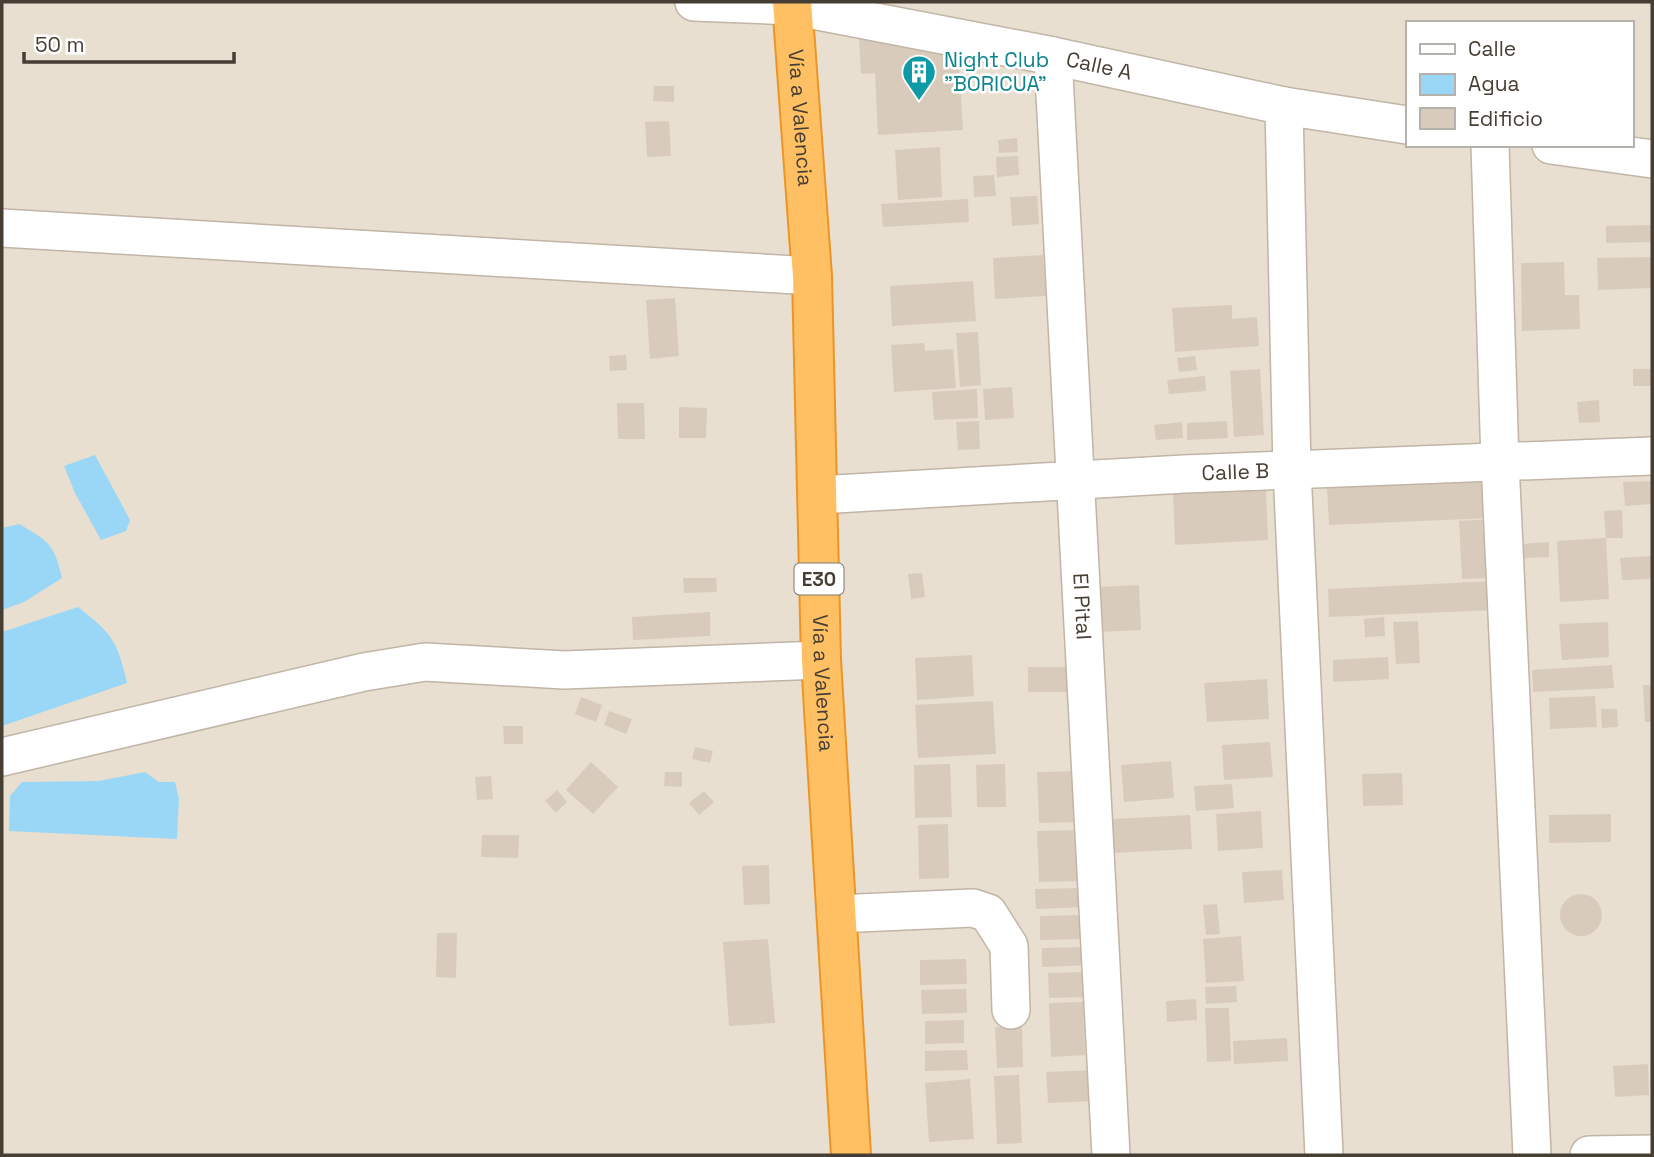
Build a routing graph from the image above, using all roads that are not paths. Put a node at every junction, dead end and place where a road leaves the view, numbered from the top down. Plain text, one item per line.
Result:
1 (694, 2) edge
2 (792, 4) edge
3 (919, 16) edge
4 (1053, 56) junction
5 (1284, 106) junction
6 (1406, 125) edge
7 (1490, 147) edge
8 (1565, 147) edge
9 (1652, 159) edge
10 (2, 228) edge
11 (811, 276) junction
12 (1652, 456) edge
13 (1500, 462) junction
14 (1292, 470) junction
15 (1074, 482) junction
16 (818, 495) junction
17 (821, 660) junction
18 (2, 757) edge
19 (836, 914) junction
20 (1011, 1010) dead end
21 (1652, 1154) edge
22 (851, 1155) edge
23 (1111, 1155) edge
24 (1324, 1155) edge
25 (1532, 1155) edge
26 (1589, 1155) edge

1 - 2 street, Calle A
2 - 3 street, Calle A
2 - 11 highway, Vía a Valencia / E30
3 - 4 street, Calle A
4 - 5 street, Calle A
4 - 15 street, El Pital
5 - 6 street, Calle A
5 - 14 street
7 - 13 street
8 - 9 street
10 - 11 street
11 - 16 highway, Vía a Valencia / E30
12 - 13 street, Calle B
13 - 14 street, Calle B
13 - 25 street
14 - 15 street, Calle B
14 - 24 street
15 - 16 street, Calle B
15 - 23 street, El Pital
16 - 17 highway, Vía a Valencia / E30
17 - 18 street
17 - 19 highway, Vía a Valencia / E30
19 - 20 street
19 - 22 highway, Vía a Valencia / E30
21 - 26 street

